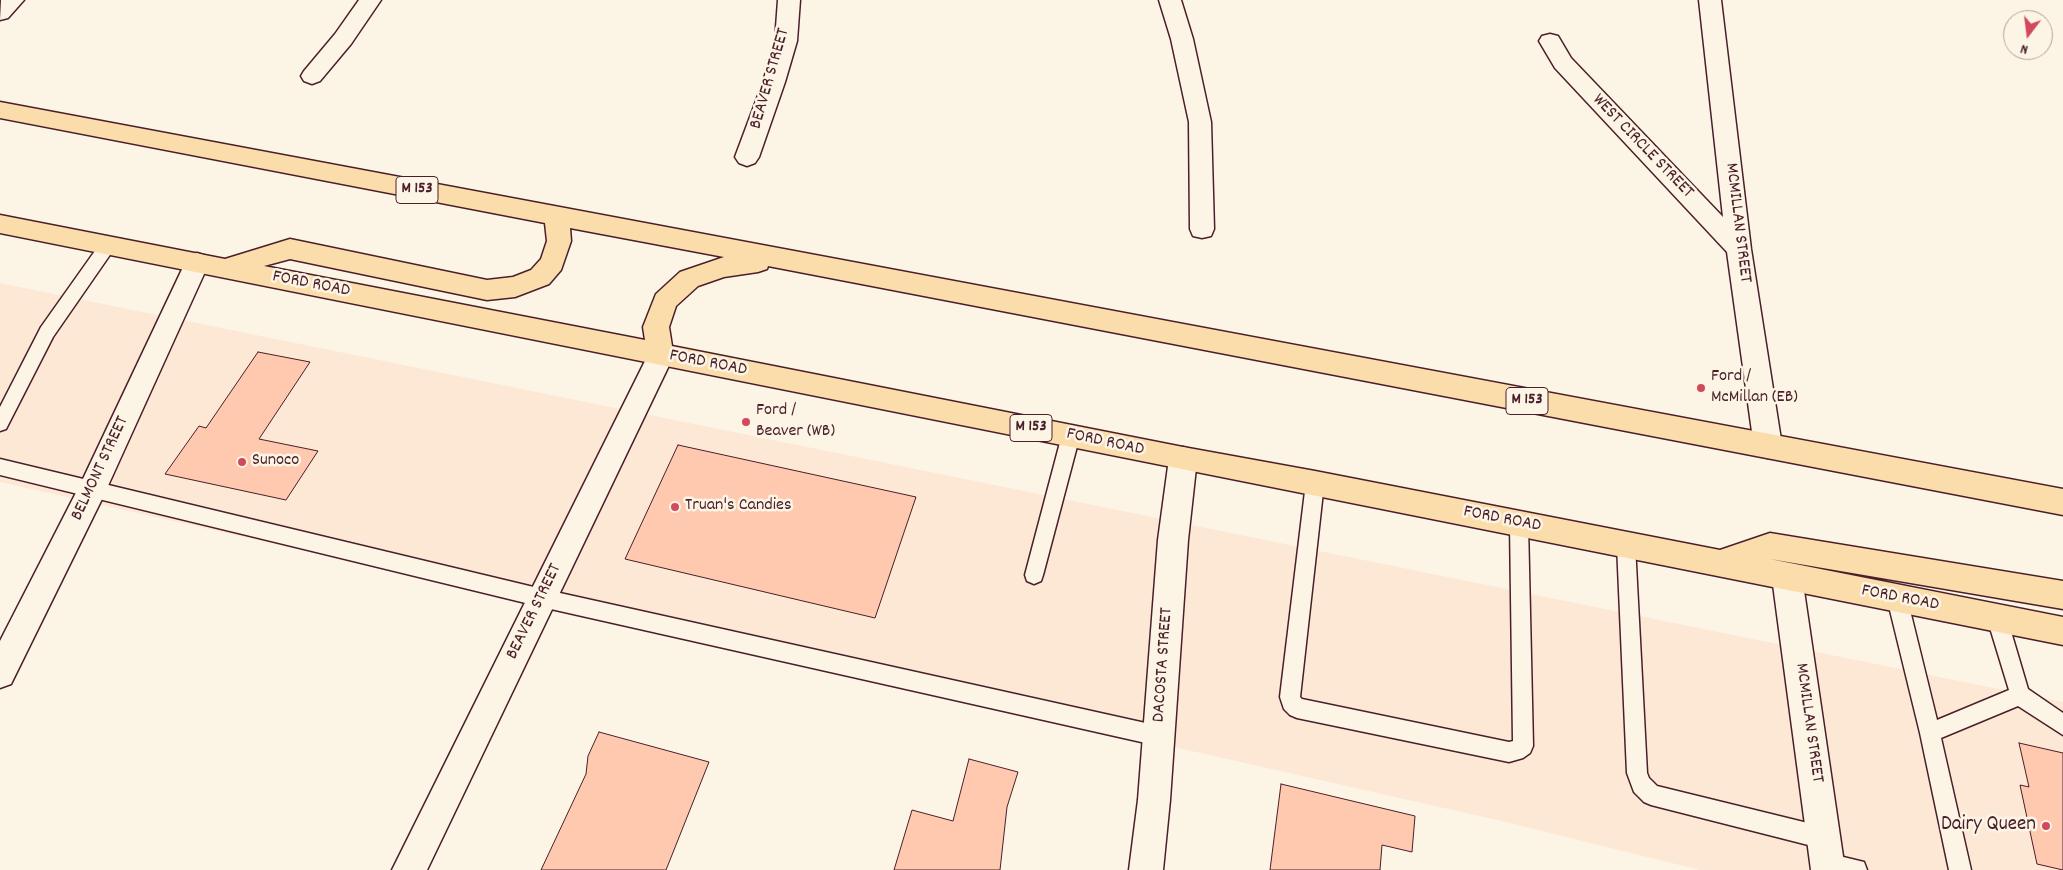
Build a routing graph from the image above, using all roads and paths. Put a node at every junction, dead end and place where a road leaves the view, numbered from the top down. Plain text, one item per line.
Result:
1 (14, 0) edge
2 (370, 0) edge
3 (789, 0) edge
4 (1170, 0) edge
5 (1710, 0) edge
6 (0, 13) edge
7 (1550, 41) dead end
8 (312, 76) dead end
9 (0, 110) edge
10 (747, 157) dead end
11 (557, 216) junction
12 (0, 224) edge
13 (1202, 229) dead end
14 (108, 246) junction
15 (1740, 249) junction
16 (197, 263) junction
17 (226, 268) junction
18 (834, 269) junction
19 (661, 355) junction
20 (0, 424) edge
21 (1071, 435) junction
22 (1768, 446) junction
23 (1183, 459) junction
24 (0, 467) edge
25 (1315, 484) junction
26 (92, 490) junction
27 (2063, 502) edge
28 (1519, 524) junction
29 (1626, 545) junction
30 (1720, 564) junction
31 (1034, 575) dead end
32 (1787, 576) junction
33 (2063, 594) edge
34 (542, 598) junction
35 (1897, 598) junction
36 (1997, 618) junction
37 (2063, 631) edge
38 (0, 673) edge
39 (2020, 695) junction
40 (2063, 726) edge
41 (1930, 733) junction
42 (1160, 736) junction
43 (1834, 860) edge
44 (409, 870) edge
45 (1146, 870) edge
46 (1960, 870) edge

1 - 6 street
2 - 8 street
3 - 10 street, BEAVER STREET
4 - 13 street
5 - 15 street, MCMILLAN STREET
7 - 15 street, WEST CIRCLE STREET
9 - 11 main road, M 153
11 - 17 main road
11 - 18 main road, M 153
12 - 14 main road, FORD ROAD / M 153
14 - 16 main road, FORD ROAD / M 153
14 - 20 lane
15 - 22 street, MCMILLAN STREET
16 - 17 main road, FORD ROAD / M 153
16 - 26 street, BELMONT STREET
17 - 19 main road, FORD ROAD / M 153
18 - 19 main road
18 - 22 main road, M 153
19 - 21 main road, FORD ROAD / M 153
19 - 34 street, BEAVER STREET
21 - 23 main road, FORD ROAD / M 153
21 - 31 lane
22 - 27 main road, M 153
23 - 25 main road, FORD ROAD / M 153
23 - 42 street, DACOSTA STREET
24 - 26 lane
25 - 28 main road, FORD ROAD / M 153
25 - 28 lane
26 - 34 lane
26 - 38 street, BELMONT STREET
28 - 29 main road, FORD ROAD / M 153
29 - 30 main road, FORD ROAD / M 153
29 - 43 lane
30 - 32 main road, FORD ROAD / M 153
30 - 33 main road
32 - 35 main road, FORD ROAD / M 153
32 - 43 street, MCMILLAN STREET
34 - 42 lane
34 - 44 street, BEAVER STREET
35 - 36 main road, FORD ROAD / M 153
35 - 41 lane
36 - 37 main road, FORD ROAD / M 153
36 - 39 lane
39 - 40 lane
39 - 41 lane
41 - 46 lane
42 - 45 street, DACOSTA STREET

